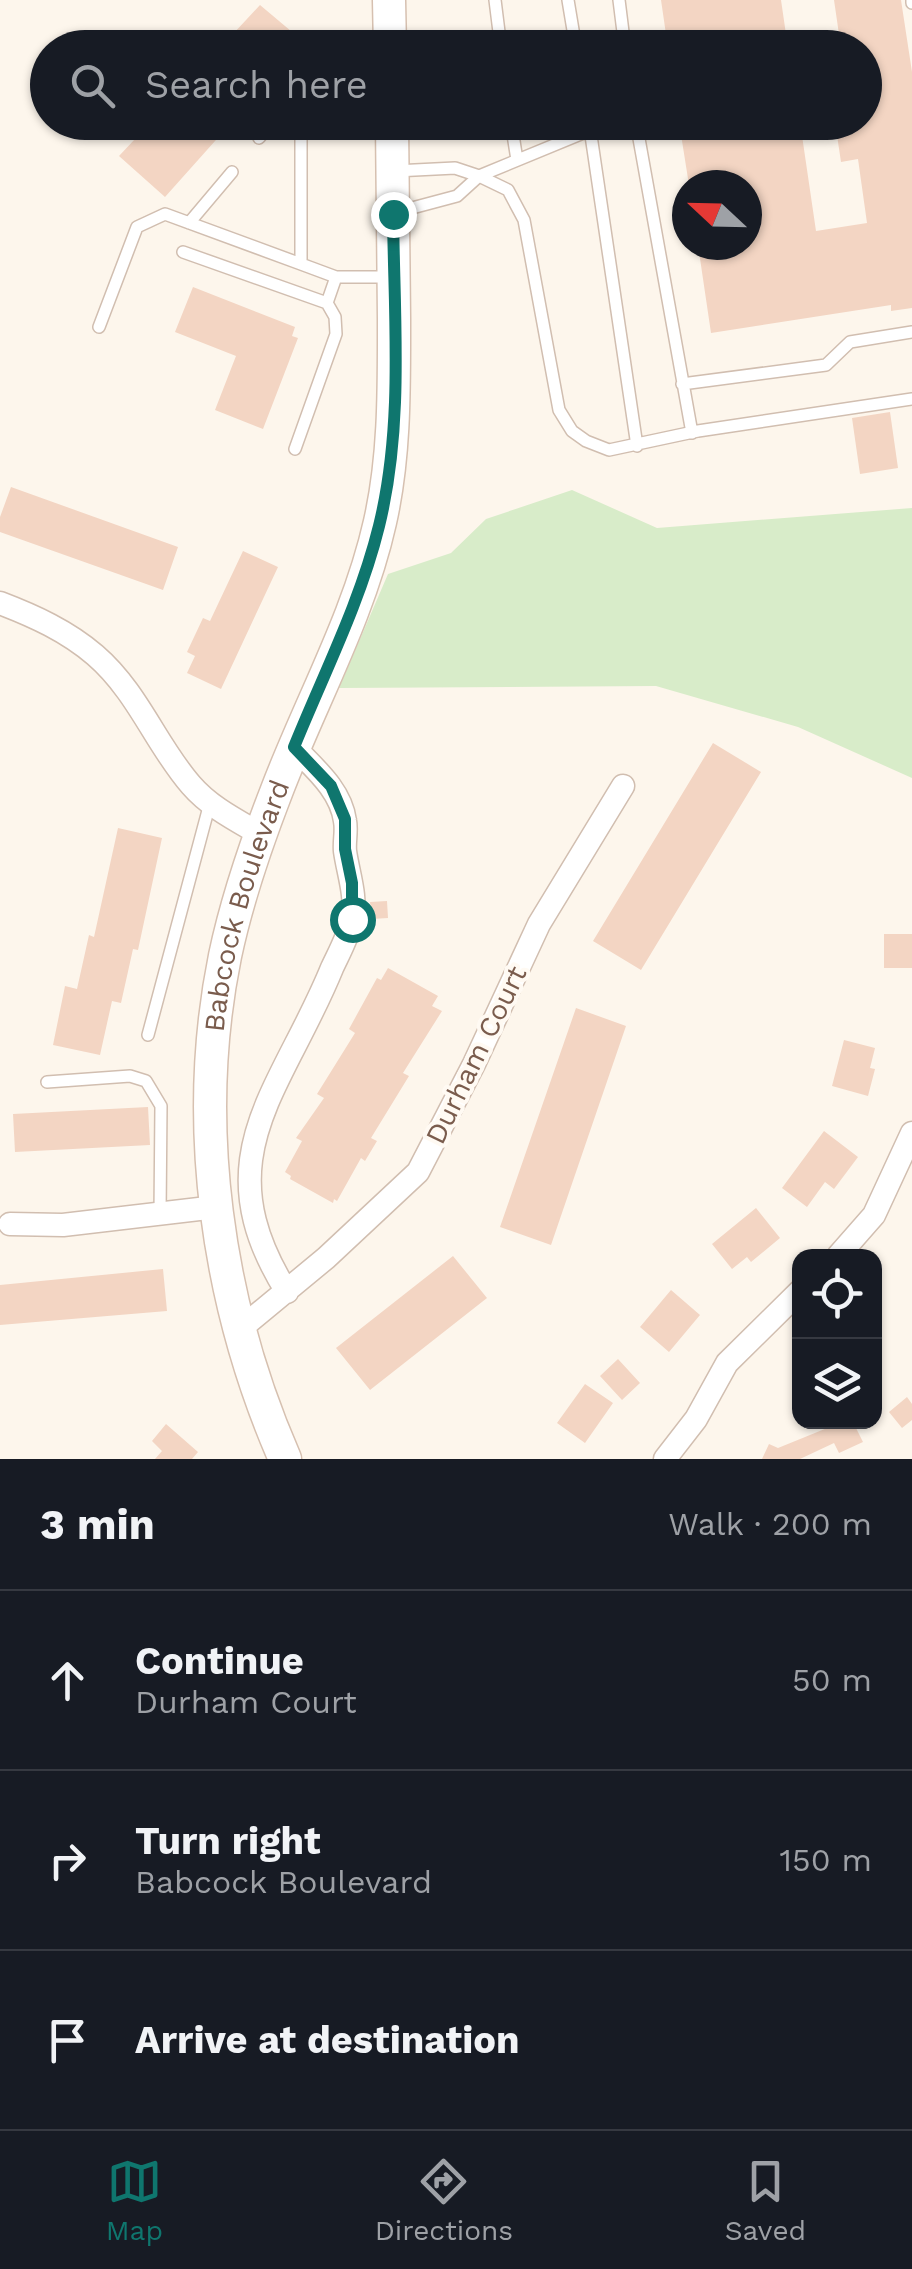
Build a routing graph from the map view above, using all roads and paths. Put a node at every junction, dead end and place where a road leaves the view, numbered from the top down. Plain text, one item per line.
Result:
1 (389, 0) edge
2 (495, 0) edge
3 (568, 0) edge
4 (619, 0) edge
5 (390, 30) edge
6 (499, 30) edge
7 (573, 30) edge
8 (623, 30) edge
9 (301, 140) edge
10 (392, 140) edge
11 (514, 140) edge
12 (560, 140) edge
13 (591, 140) edge
14 (639, 140) edge
15 (516, 160) junction
16 (232, 172) dead end
17 (392, 172) junction
18 (479, 176) junction
19 (393, 214) junction
20 (189, 223) junction
21 (184, 252) dead end
22 (301, 264) junction
23 (336, 276) junction
24 (394, 277) junction
25 (327, 304) junction
26 (98, 327) dead end
27 (912, 332) edge
28 (682, 384) junction
29 (912, 399) edge
30 (692, 433) junction
31 (637, 446) junction
32 (296, 449) dead end
33 (0, 603) edge
34 (294, 747) junction
35 (623, 786) dead end
36 (210, 803) junction
37 (260, 834) junction
38 (148, 1035) dead end
39 (47, 1082) dead end
40 (912, 1133) edge
41 (216, 1207) junction
42 (160, 1214) junction
43 (10, 1224) dead end
44 (844, 1249) edge
45 (288, 1292) junction
46 (792, 1300) edge
47 (240, 1329) junction
48 (285, 1459) edge
49 (665, 1459) edge

1 - 5 main road
2 - 6 lane
3 - 7 lane
4 - 8 lane
9 - 22 lane
10 - 17 main road, Babcock Boulevard
11 - 15 lane
12 - 15 lane
13 - 31 lane
14 - 28 lane
15 - 18 lane
16 - 20 lane
17 - 18 lane
17 - 19 main road, Babcock Boulevard
18 - 19 lane
18 - 31 lane
19 - 24 main road, Babcock Boulevard
20 - 22 lane
20 - 26 lane
21 - 25 lane
22 - 23 lane
23 - 24 lane
23 - 25 lane
24 - 34 main road, Babcock Boulevard
25 - 32 lane
27 - 28 lane
28 - 30 lane
29 - 30 lane
30 - 31 lane
33 - 36 street
34 - 37 main road, Babcock Boulevard
34 - 45 street
35 - 45 street, Durham Court
36 - 37 street
36 - 38 lane
37 - 41 main road, Babcock Boulevard
39 - 42 lane
40 - 44 street
41 - 42 street
41 - 47 main road, Babcock Boulevard
42 - 43 street
45 - 47 street, Durham Court
46 - 49 street
47 - 48 main road, Babcock Boulevard

